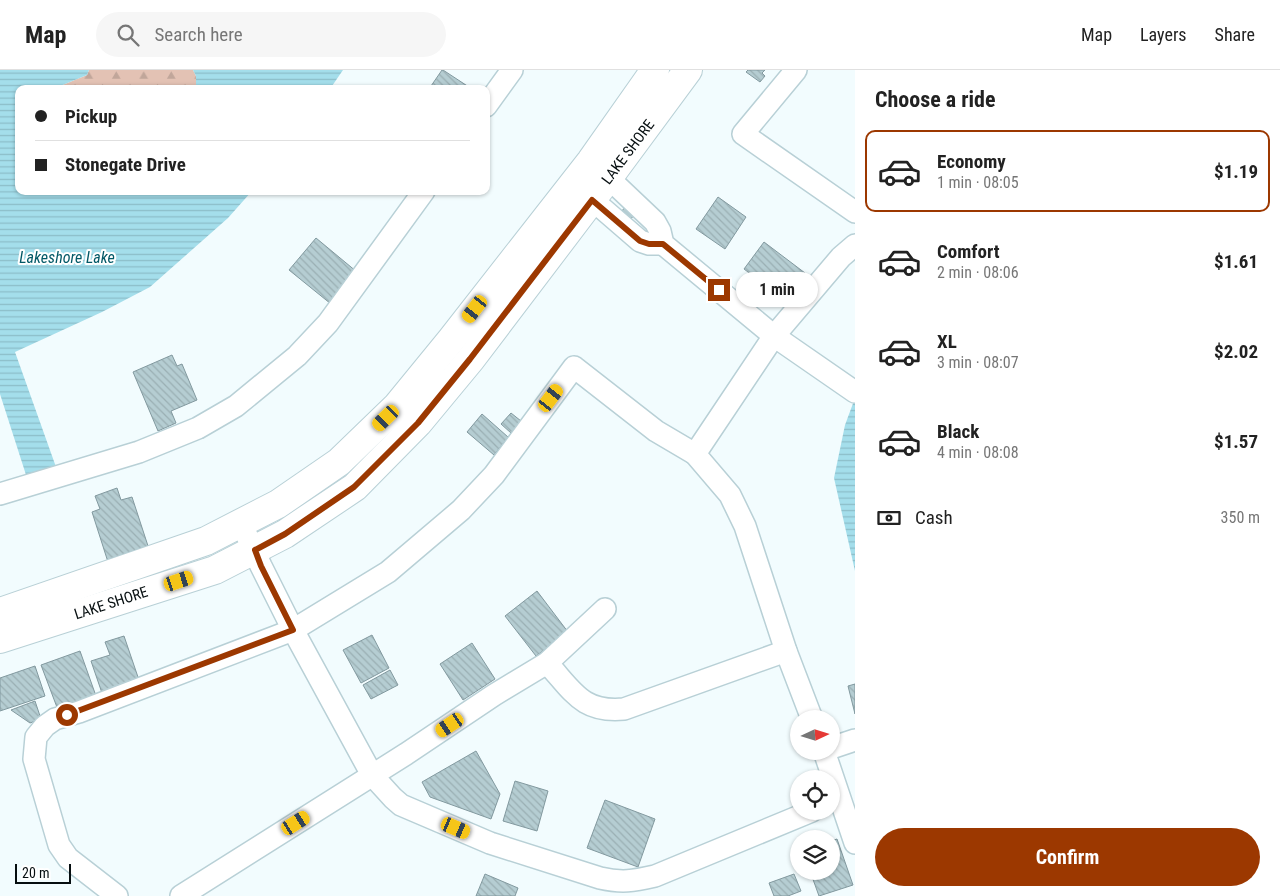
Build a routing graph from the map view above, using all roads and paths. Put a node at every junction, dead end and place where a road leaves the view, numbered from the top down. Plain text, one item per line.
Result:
1 (512, 70) edge
2 (656, 70) edge
3 (688, 70) edge
4 (796, 70) edge
5 (490, 100) edge
6 (607, 176) junction
7 (421, 195) edge
8 (589, 197) junction
9 (855, 212) edge
10 (663, 244) junction
11 (855, 244) edge
12 (774, 336) junction
13 (849, 388) edge
14 (695, 454) junction
15 (0, 494) edge
16 (241, 523) junction
17 (255, 550) junction
18 (605, 609) dead end
19 (0, 612) edge
20 (293, 630) junction
21 (0, 639) edge
22 (786, 651) junction
23 (547, 663) junction
24 (809, 710) edge
25 (855, 740) edge
26 (840, 745) edge
27 (372, 775) junction
28 (840, 810) edge
29 (790, 820) edge
30 (855, 843) edge
31 (117, 896) edge
32 (181, 896) edge

1 - 5 street
2 - 6 street, LAKE SHORE
3 - 6 street, LAKE SHORE
4 - 9 street
6 - 8 street, LAKE SHORE
6 - 10 street
7 - 15 street
8 - 10 street
8 - 16 street, LAKE SHORE
8 - 17 street, LAKE SHORE
10 - 12 street
11 - 12 street
12 - 13 street
12 - 14 street
14 - 20 street
14 - 22 street
16 - 17 street
16 - 19 street, LAKE SHORE
17 - 20 street
17 - 21 street, LAKE SHORE
18 - 23 street
20 - 27 street
20 - 31 street
22 - 23 street
22 - 24 street
23 - 27 street
25 - 26 street
27 - 29 street
27 - 32 street
28 - 30 street

